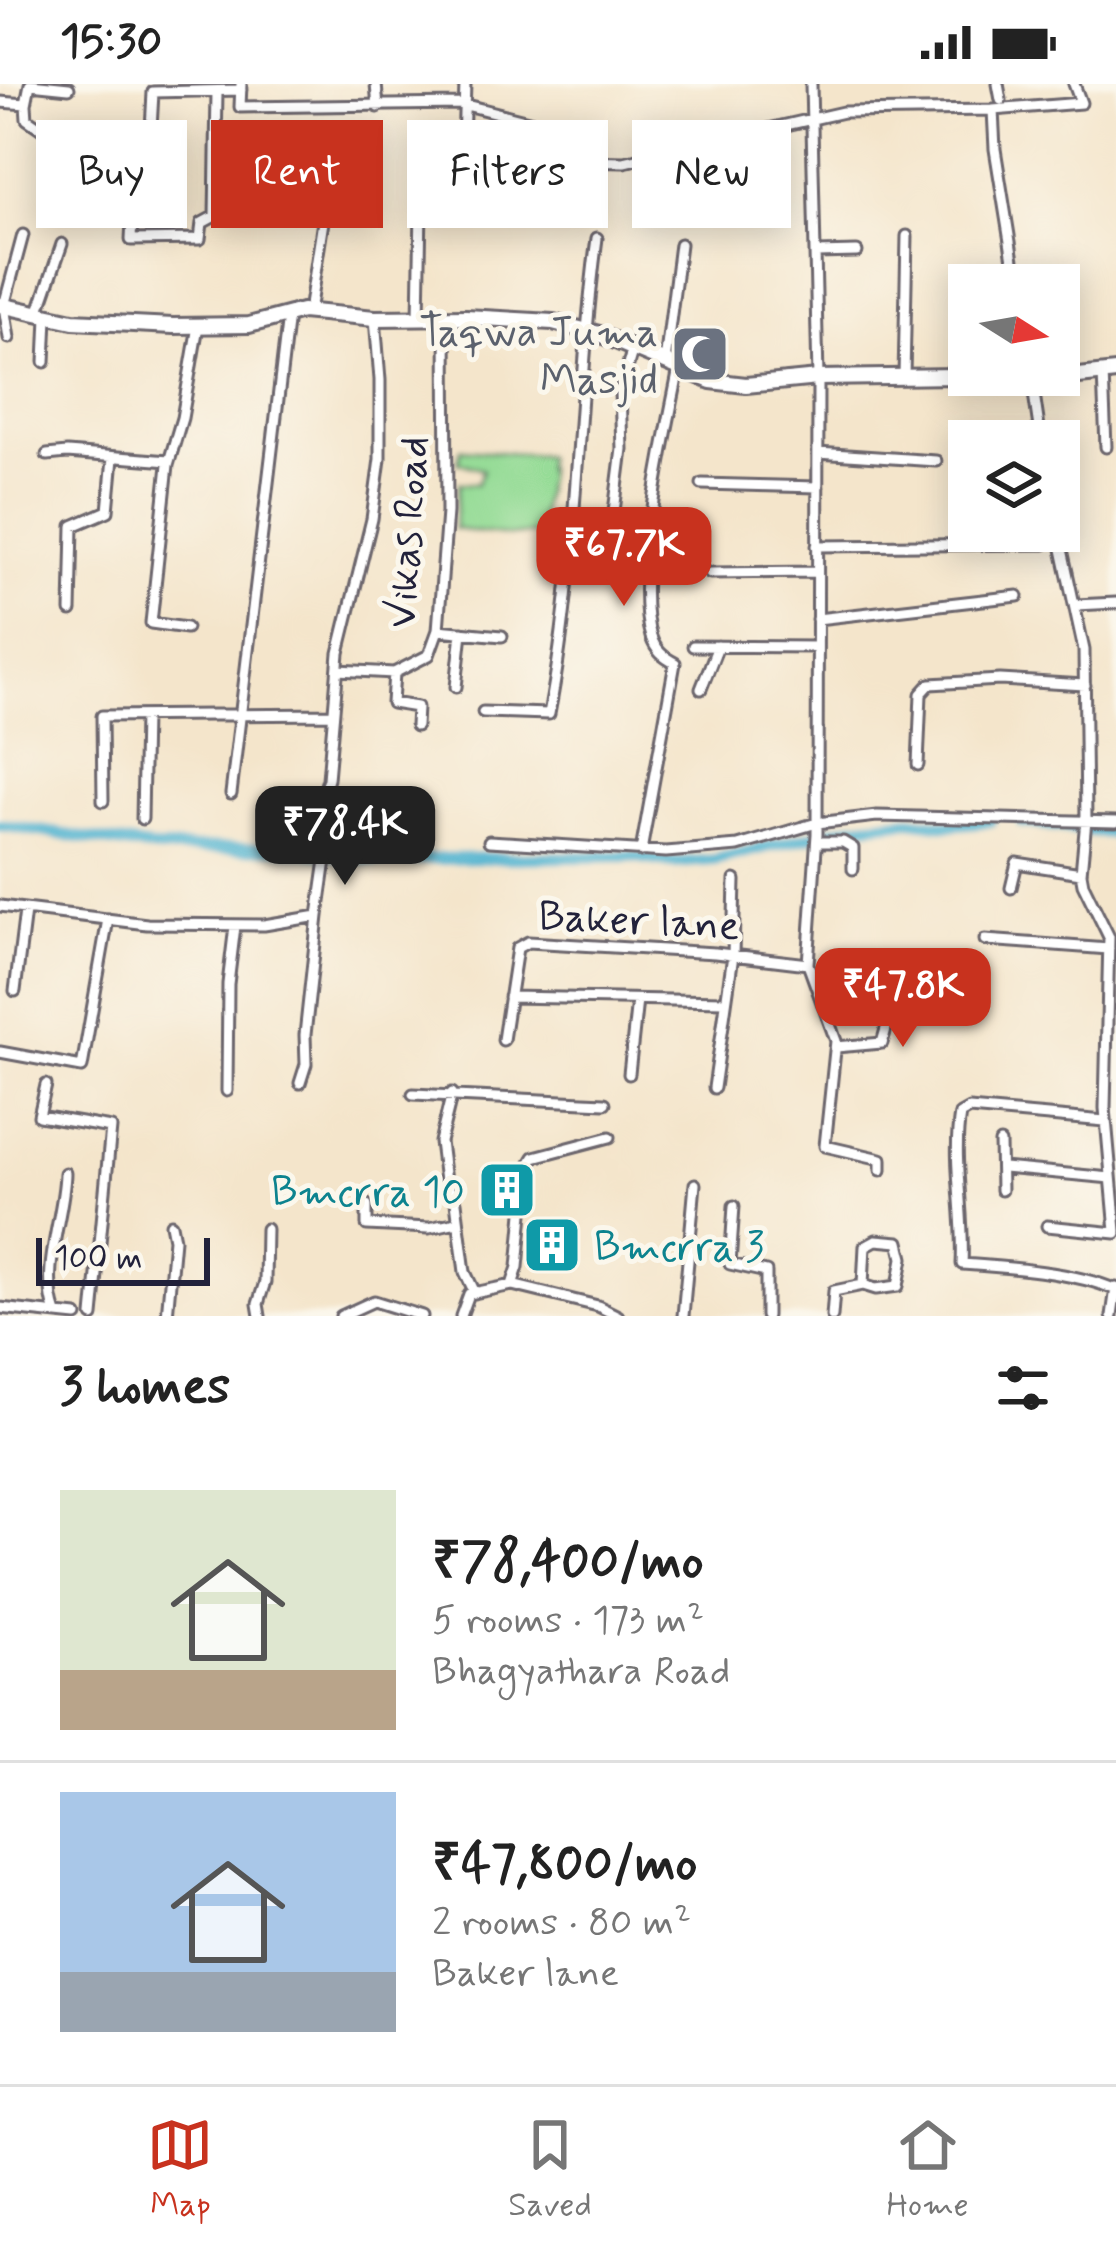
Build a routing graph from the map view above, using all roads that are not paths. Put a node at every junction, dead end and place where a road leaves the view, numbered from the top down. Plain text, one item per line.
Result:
1 (376, 84) edge
2 (465, 84) edge
3 (812, 84) edge
4 (998, 84) edge
5 (1074, 84) edge
6 (241, 87) edge
7 (70, 88) dead end
8 (217, 91) junction
9 (0, 102) edge
10 (26, 104) junction
11 (462, 104) junction
12 (997, 105) junction
13 (377, 107) junction
14 (812, 119) junction
15 (151, 120) edge
16 (525, 120) edge
17 (36, 125) edge
18 (131, 228) edge
19 (322, 228) edge
20 (421, 228) edge
21 (23, 235) dead end
22 (907, 236) dead end
23 (597, 238) dead end
24 (62, 244) dead end
25 (680, 244) dead end
26 (857, 252) dead end
27 (816, 253) junction
28 (1014, 264) edge
29 (2, 306) edge
30 (309, 312) junction
31 (288, 314) junction
32 (43, 315) junction
33 (375, 318) junction
34 (419, 319) junction
35 (446, 319) junction
36 (198, 326) junction
37 (585, 329) junction
38 (9, 338) dead end
39 (633, 348) junction
40 (45, 362) dead end
41 (672, 365) junction
42 (1110, 373) edge
43 (1080, 375) edge
44 (904, 376) junction
45 (948, 377) edge
46 (818, 378) junction
47 (1106, 447) dead end
48 (818, 453) junction
49 (47, 455) dead end
50 (113, 458) junction
51 (170, 460) junction
52 (936, 461) dead end
53 (702, 484) dead end
54 (818, 488) junction
55 (948, 545) edge
56 (818, 546) junction
57 (1063, 552) edge
58 (818, 572) junction
59 (710, 573) dead end
60 (606, 574) dead end
61 (1018, 596) dead end
62 (1116, 603) edge
63 (1076, 605) junction
64 (71, 611) dead end
65 (817, 619) junction
66 (186, 628) dead end
67 (438, 630) junction
68 (462, 632) junction
69 (502, 636) dead end
70 (693, 646) dead end
71 (718, 646) junction
72 (817, 647) junction
73 (338, 670) junction
74 (394, 673) junction
75 (1085, 685) junction
76 (456, 687) dead end
77 (701, 689) dead end
78 (483, 712) dead end
79 (241, 714) junction
80 (333, 714) junction
81 (144, 716) junction
82 (416, 726) dead end
83 (918, 765) dead end
84 (231, 794) dead end
85 (103, 801) dead end
86 (142, 819) dead end
87 (1086, 820) junction
88 (1116, 821) edge
89 (817, 833) junction
90 (489, 841) dead end
91 (641, 851) junction
92 (853, 869) dead end
93 (1082, 873) junction
94 (735, 880) dead end
95 (1011, 888) dead end
96 (0, 907) edge
97 (25, 911) junction
98 (318, 916) junction
99 (108, 919) junction
100 (235, 926) junction
101 (986, 940) dead end
102 (1111, 942) edge
103 (733, 955) junction
104 (808, 964) junction
105 (884, 983) dead end
106 (15, 991) dead end
107 (509, 997) junction
108 (637, 1000) junction
109 (725, 1001) junction
110 (503, 1040) dead end
111 (836, 1047) junction
112 (1110, 1049) edge
113 (0, 1052) edge
114 (629, 1074) dead end
115 (300, 1082) dead end
116 (46, 1085) dead end
117 (714, 1088) dead end
118 (227, 1091) dead end
119 (452, 1093) junction
120 (413, 1094) dead end
121 (604, 1103) dead end
122 (1105, 1121) junction
123 (610, 1137) dead end
124 (1000, 1143) dead end
125 (1112, 1146) edge
126 (1003, 1168) junction
127 (881, 1170) dead end
128 (65, 1173) dead end
129 (1111, 1178) junction
130 (695, 1184) dead end
131 (1001, 1190) dead end
132 (368, 1204) dead end
133 (734, 1206) dead end
134 (457, 1222) junction
135 (171, 1224) dead end
136 (1047, 1226) dead end
137 (266, 1229) dead end
138 (1116, 1232) edge
139 (512, 1285) junction
140 (863, 1285) junction
141 (1116, 1289) edge
142 (475, 1293) junction
143 (4, 1311) edge
144 (56, 1312) junction
145 (603, 1312) edge
146 (77, 1316) edge
147 (93, 1316) edge
148 (167, 1316) edge
149 (260, 1316) edge
150 (341, 1316) edge
151 (422, 1316) edge
152 (461, 1316) edge
153 (618, 1316) edge
154 (683, 1316) edge
155 (766, 1316) edge
156 (832, 1316) edge
157 (1112, 1316) edge

1 - 13 street
2 - 11 street
3 - 14 street
4 - 12 street
5 - 12 street
6 - 8 street
6 - 13 street
7 - 10 street
8 - 15 street
8 - 18 street
9 - 10 street
10 - 17 street
11 - 13 street
11 - 14 street
11 - 16 street
12 - 14 street
12 - 28 street
14 - 27 street
19 - 30 street
20 - 34 street
21 - 29 street
22 - 44 street
23 - 37 street
24 - 32 street
25 - 41 street
26 - 27 street
27 - 46 street
29 - 32 street
29 - 38 street
30 - 31 street
30 - 33 street
31 - 36 street
31 - 79 street
32 - 36 street
32 - 40 street
33 - 34 street
33 - 73 street
34 - 35 street
35 - 37 street
35 - 67 street, Vikas Road
36 - 51 street
37 - 39 street
37 - 78 street
39 - 41 street
39 - 60 street
41 - 46 street
41 - 91 street
42 - 43 street
42 - 47 street
44 - 45 street
44 - 46 street
46 - 48 street
48 - 52 street
48 - 54 street
49 - 50 street
50 - 51 street
50 - 64 street
51 - 66 street
53 - 54 street
54 - 56 street
55 - 56 street
56 - 58 street
57 - 63 street
58 - 59 street
58 - 65 street
61 - 65 street
62 - 63 street
63 - 75 street
65 - 72 street
67 - 68 street
67 - 74 street, Vikas Road
68 - 69 street
68 - 76 street
70 - 71 street
71 - 72 street
71 - 77 street
72 - 89 street
73 - 74 street, Vikas Road
73 - 80 street
74 - 82 street
75 - 83 street
75 - 87 street
79 - 80 street
79 - 81 street
79 - 84 street
80 - 98 street
81 - 85 street
81 - 86 street
87 - 88 street
87 - 89 street
87 - 93 street
89 - 91 street
89 - 92 street
89 - 104 street
90 - 91 street
93 - 95 street
93 - 102 street
94 - 103 street
96 - 97 street
97 - 99 street
97 - 106 street
98 - 100 street
98 - 115 street
99 - 100 street
99 - 113 street
100 - 118 street
101 - 102 street
102 - 112 street
103 - 104 street, Baker lane
103 - 107 street, Baker lane
103 - 109 street
104 - 111 street
105 - 111 street
107 - 108 street
107 - 110 street, Baker lane
108 - 109 street
108 - 114 street
109 - 117 street
111 - 127 street
112 - 122 street
116 - 147 street
119 - 120 street
119 - 121 street
119 - 134 street
122 - 125 street
122 - 141 street
123 - 139 street
124 - 126 street
125 - 129 street
126 - 129 street
126 - 131 street
128 - 144 street
129 - 138 street
130 - 154 street
132 - 134 street
133 - 155 street
134 - 142 street
135 - 148 street
136 - 138 street
137 - 149 street
139 - 142 street
139 - 145 street
140 - 140 street
140 - 156 street
141 - 157 street
142 - 152 street
143 - 144 street
144 - 146 street
145 - 153 street
150 - 151 street

